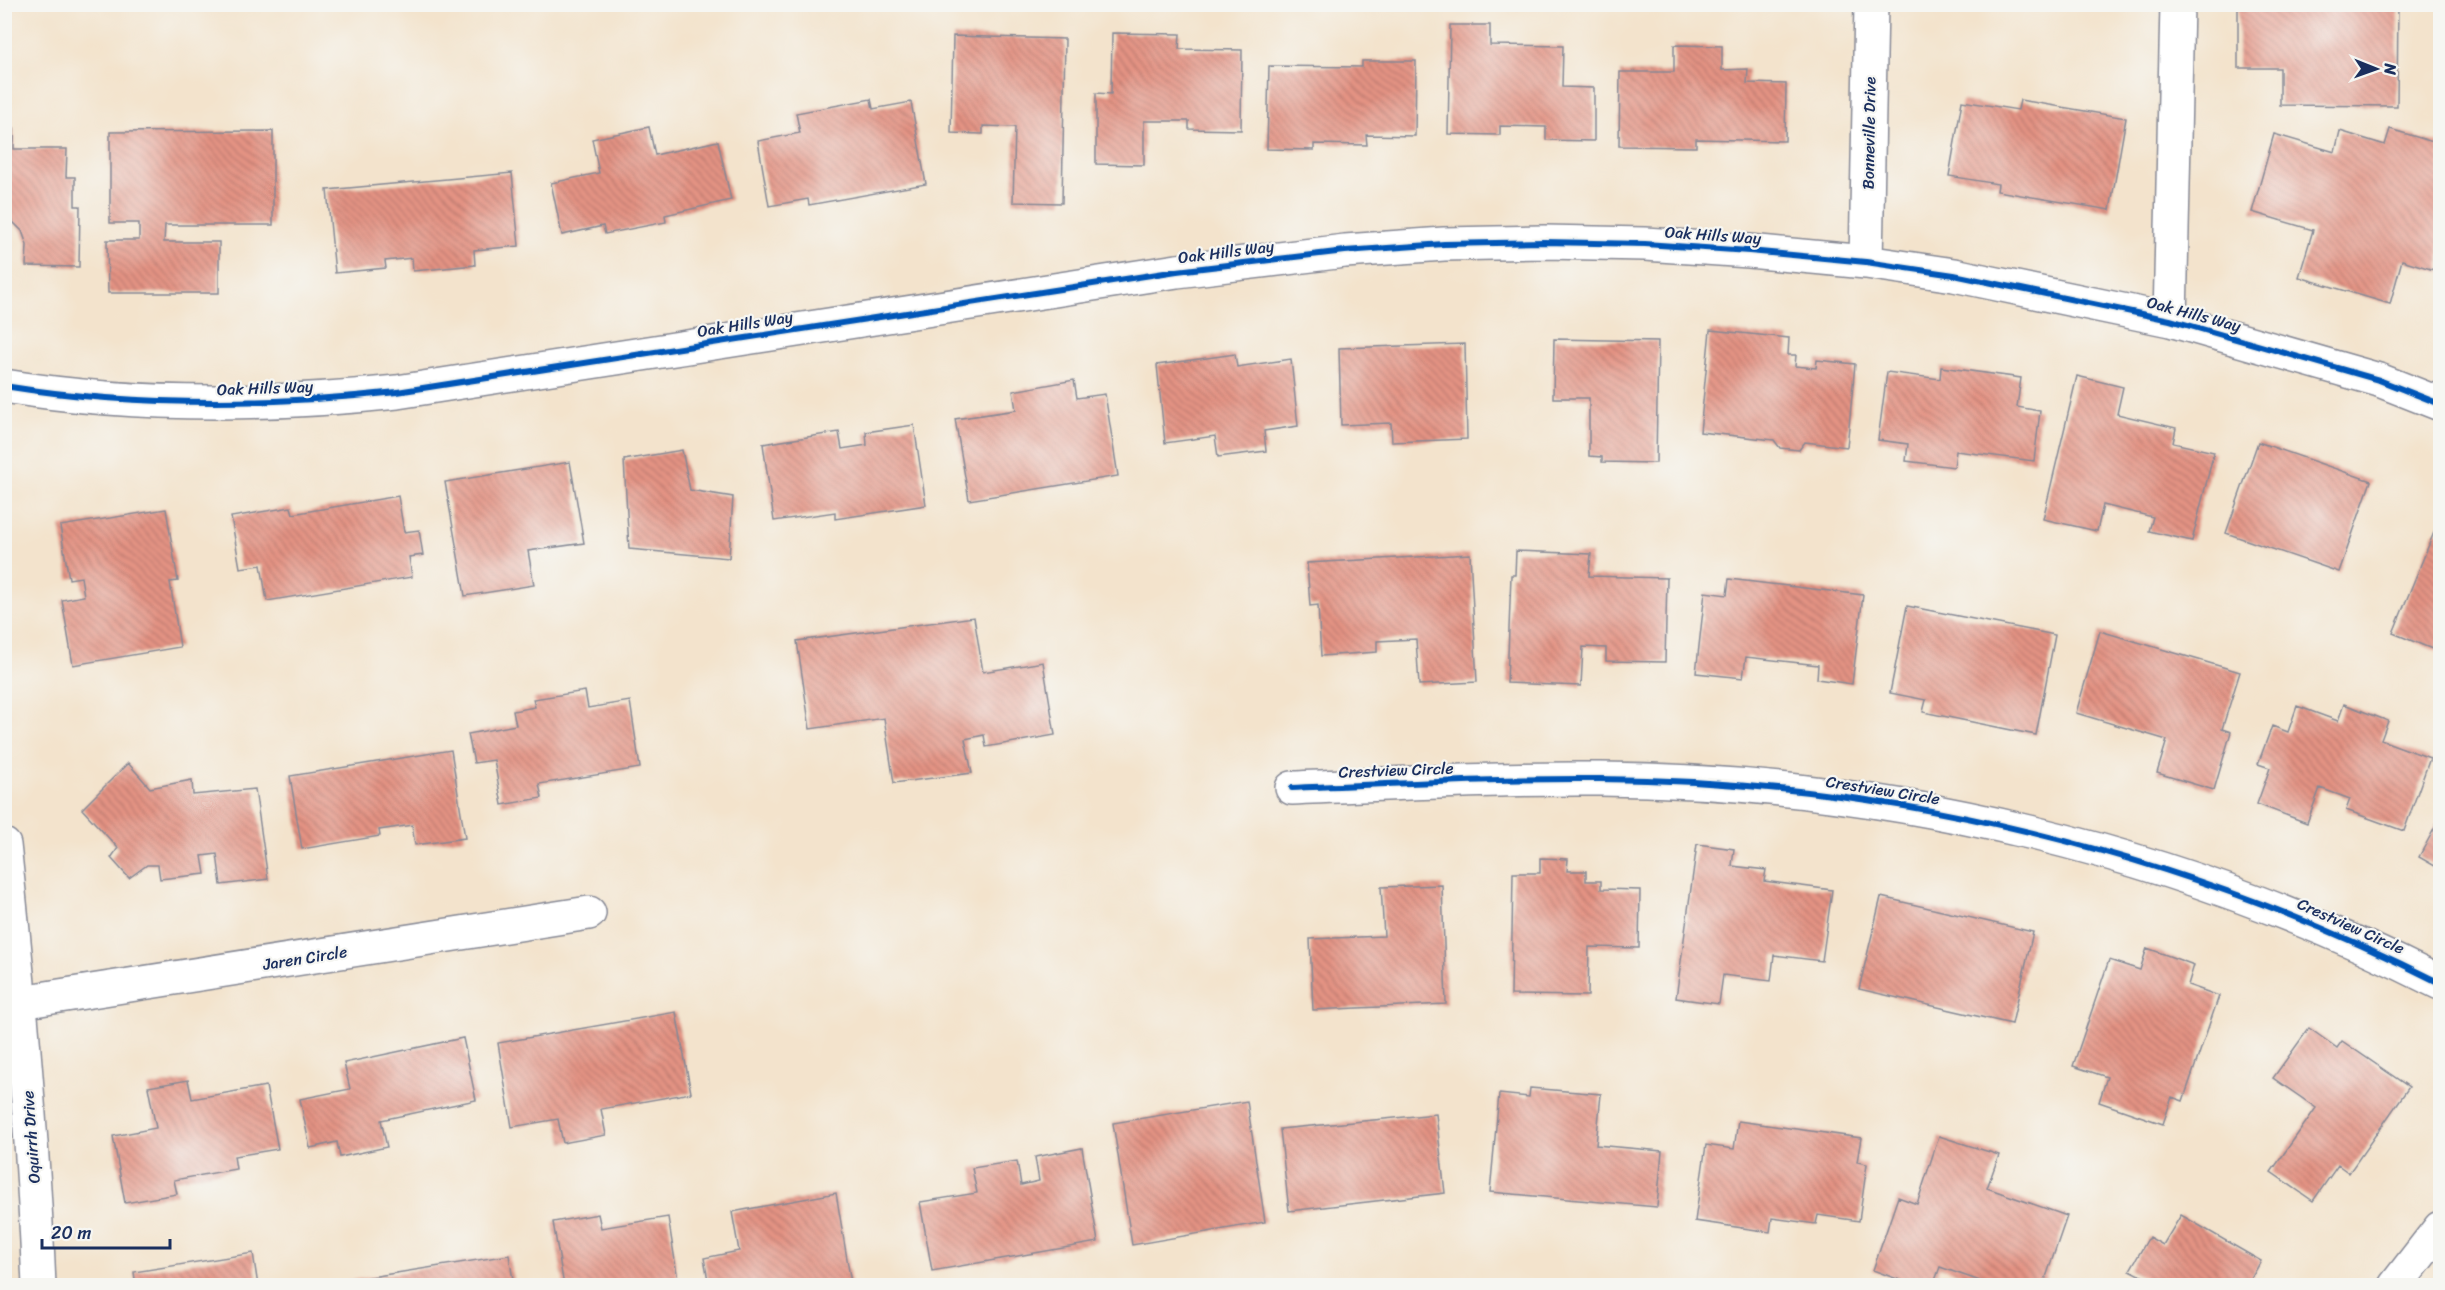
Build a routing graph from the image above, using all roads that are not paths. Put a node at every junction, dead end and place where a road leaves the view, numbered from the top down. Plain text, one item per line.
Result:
1 (1871, 4) edge
2 (2177, 4) edge
3 (1866, 262) junction
4 (2170, 320) junction
5 (4, 386) edge
6 (2440, 404) edge
7 (1292, 788) dead end
8 (4, 845) edge
9 (589, 913) dead end
10 (2440, 982) edge
11 (21, 1002) junction
12 (2440, 1228) edge
13 (39, 1286) edge
14 (2395, 1286) edge

1 - 3 street, Bonneville Drive
2 - 4 street, Oak Hills Way
3 - 4 street, Oak Hills Way
3 - 5 street, Oak Hills Way
4 - 6 street, Oak Hills Way
7 - 10 street, Crestview Circle
8 - 11 street, Oquirrh Drive
9 - 11 street, Jaren Circle
11 - 13 street, Oquirrh Drive
12 - 14 street

